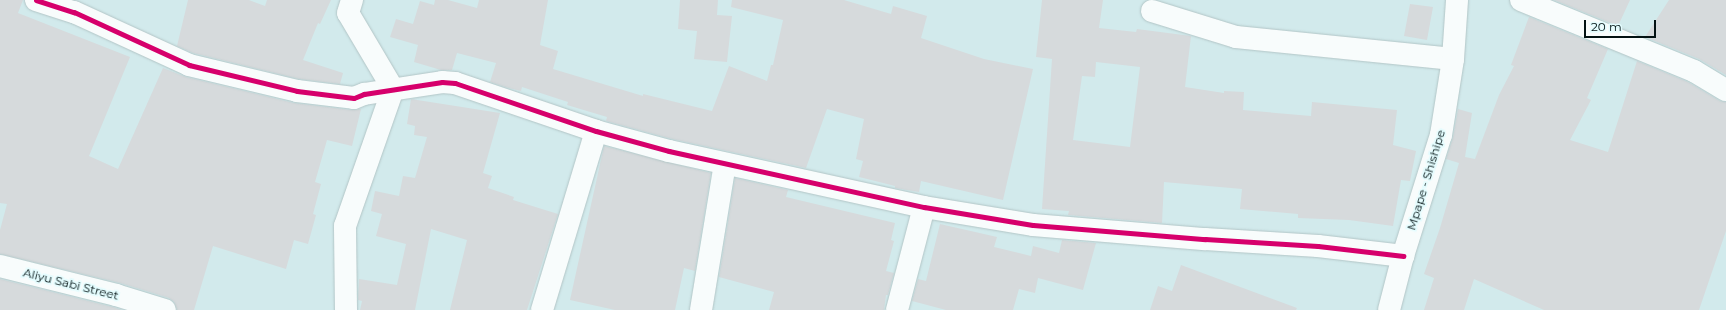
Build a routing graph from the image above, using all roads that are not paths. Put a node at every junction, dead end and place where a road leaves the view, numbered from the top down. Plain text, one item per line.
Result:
1 (36, 0) edge
2 (352, 0) edge
3 (1456, 0) edge
4 (1521, 0) edge
5 (1152, 11) dead end
6 (1453, 59) junction
7 (393, 89) junction
8 (1726, 90) edge
9 (596, 131) junction
10 (725, 164) junction
11 (924, 206) junction
12 (1403, 256) junction
13 (0, 266) edge
14 (165, 310) edge
15 (346, 310) edge
16 (542, 310) edge
17 (701, 310) edge
18 (896, 310) edge
19 (1389, 310) edge

1 - 7 street
2 - 7 street
3 - 6 street, Mpape - Shishipe
4 - 8 street
5 - 6 street
6 - 12 street, Mpape - Shishipe
7 - 9 street
7 - 15 street
9 - 10 street
9 - 16 street
10 - 11 street
10 - 17 street
11 - 12 street
11 - 18 street
12 - 19 street, Mpape - Shishipe
13 - 14 street, Aliyu Sabi Street

